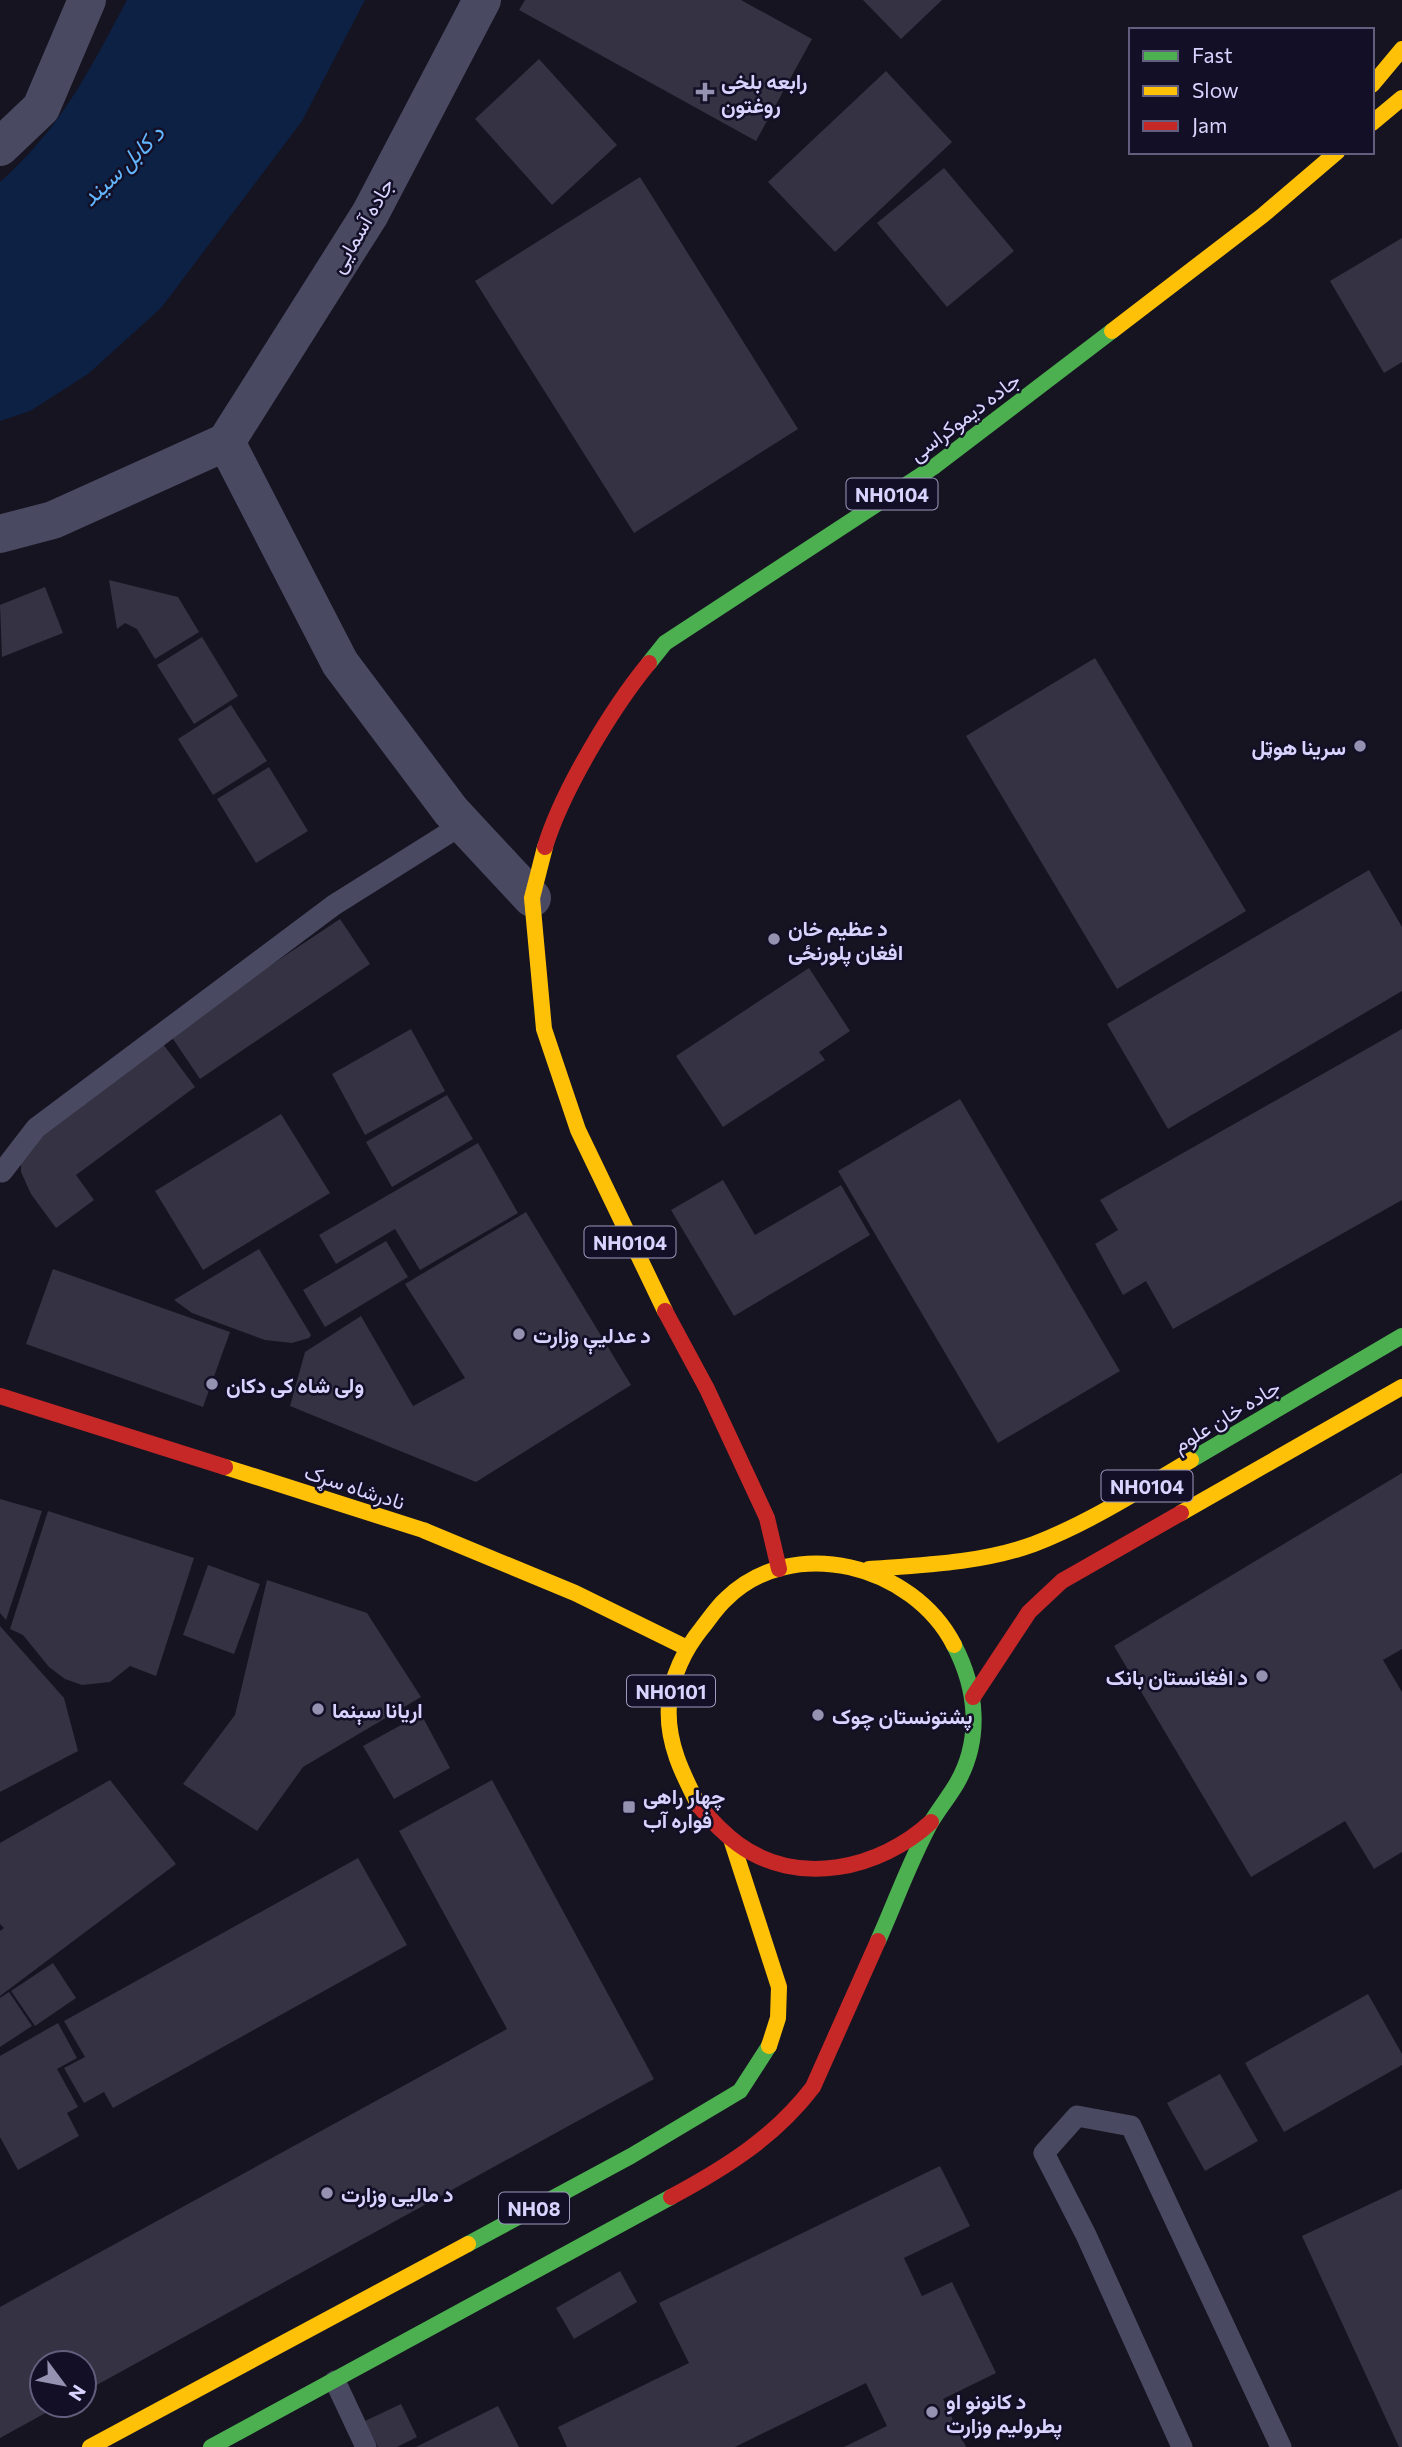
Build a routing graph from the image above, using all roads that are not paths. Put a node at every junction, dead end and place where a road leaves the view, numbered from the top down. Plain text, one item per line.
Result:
1 (87, 0) edge
2 (482, 0) edge
3 (1402, 49) edge
4 (1374, 83) edge
5 (1402, 98) edge
6 (1374, 121) edge
7 (0, 147) edge
8 (1313, 154) edge
9 (1336, 154) edge
10 (1262, 216) junction
11 (226, 442) junction
12 (0, 534) edge
13 (463, 824) junction
14 (532, 898) junction
15 (2, 1172) dead end
16 (1402, 1336) edge
17 (1402, 1387) edge
18 (0, 1396) edge
19 (779, 1569) junction
20 (867, 1570) junction
21 (685, 1647) junction
22 (973, 1697) junction
23 (931, 1822) junction
24 (732, 1842) junction
25 (335, 2381) junction
26 (90, 2447) edge
27 (211, 2447) edge
28 (366, 2447) edge
29 (1182, 2447) edge
30 (1281, 2447) edge

1 - 7 street
2 - 11 street, جاده آسمایی
3 - 4 main road
5 - 6 main road
8 - 10 main road
9 - 10 main road, جاده دیموکراسی / NH0104
10 - 14 main road, جاده دیموکراسی / NH0104
11 - 12 street
11 - 13 street
13 - 14 street
13 - 15 lane
14 - 19 main road, NH0104
16 - 20 main road, جادہ خان علوم / NH0104
17 - 22 main road, NH0104
18 - 21 main road, نادرشاه سړک
19 - 20 main road, NH0101
19 - 21 main road, NH0101
20 - 22 main road, NH0101
21 - 24 main road, NH0101
22 - 23 main road, NH0101
23 - 24 main road, NH0101
23 - 25 main road, NH08
24 - 26 main road, NH08
25 - 27 main road, NH08
25 - 28 lane
29 - 30 lane

